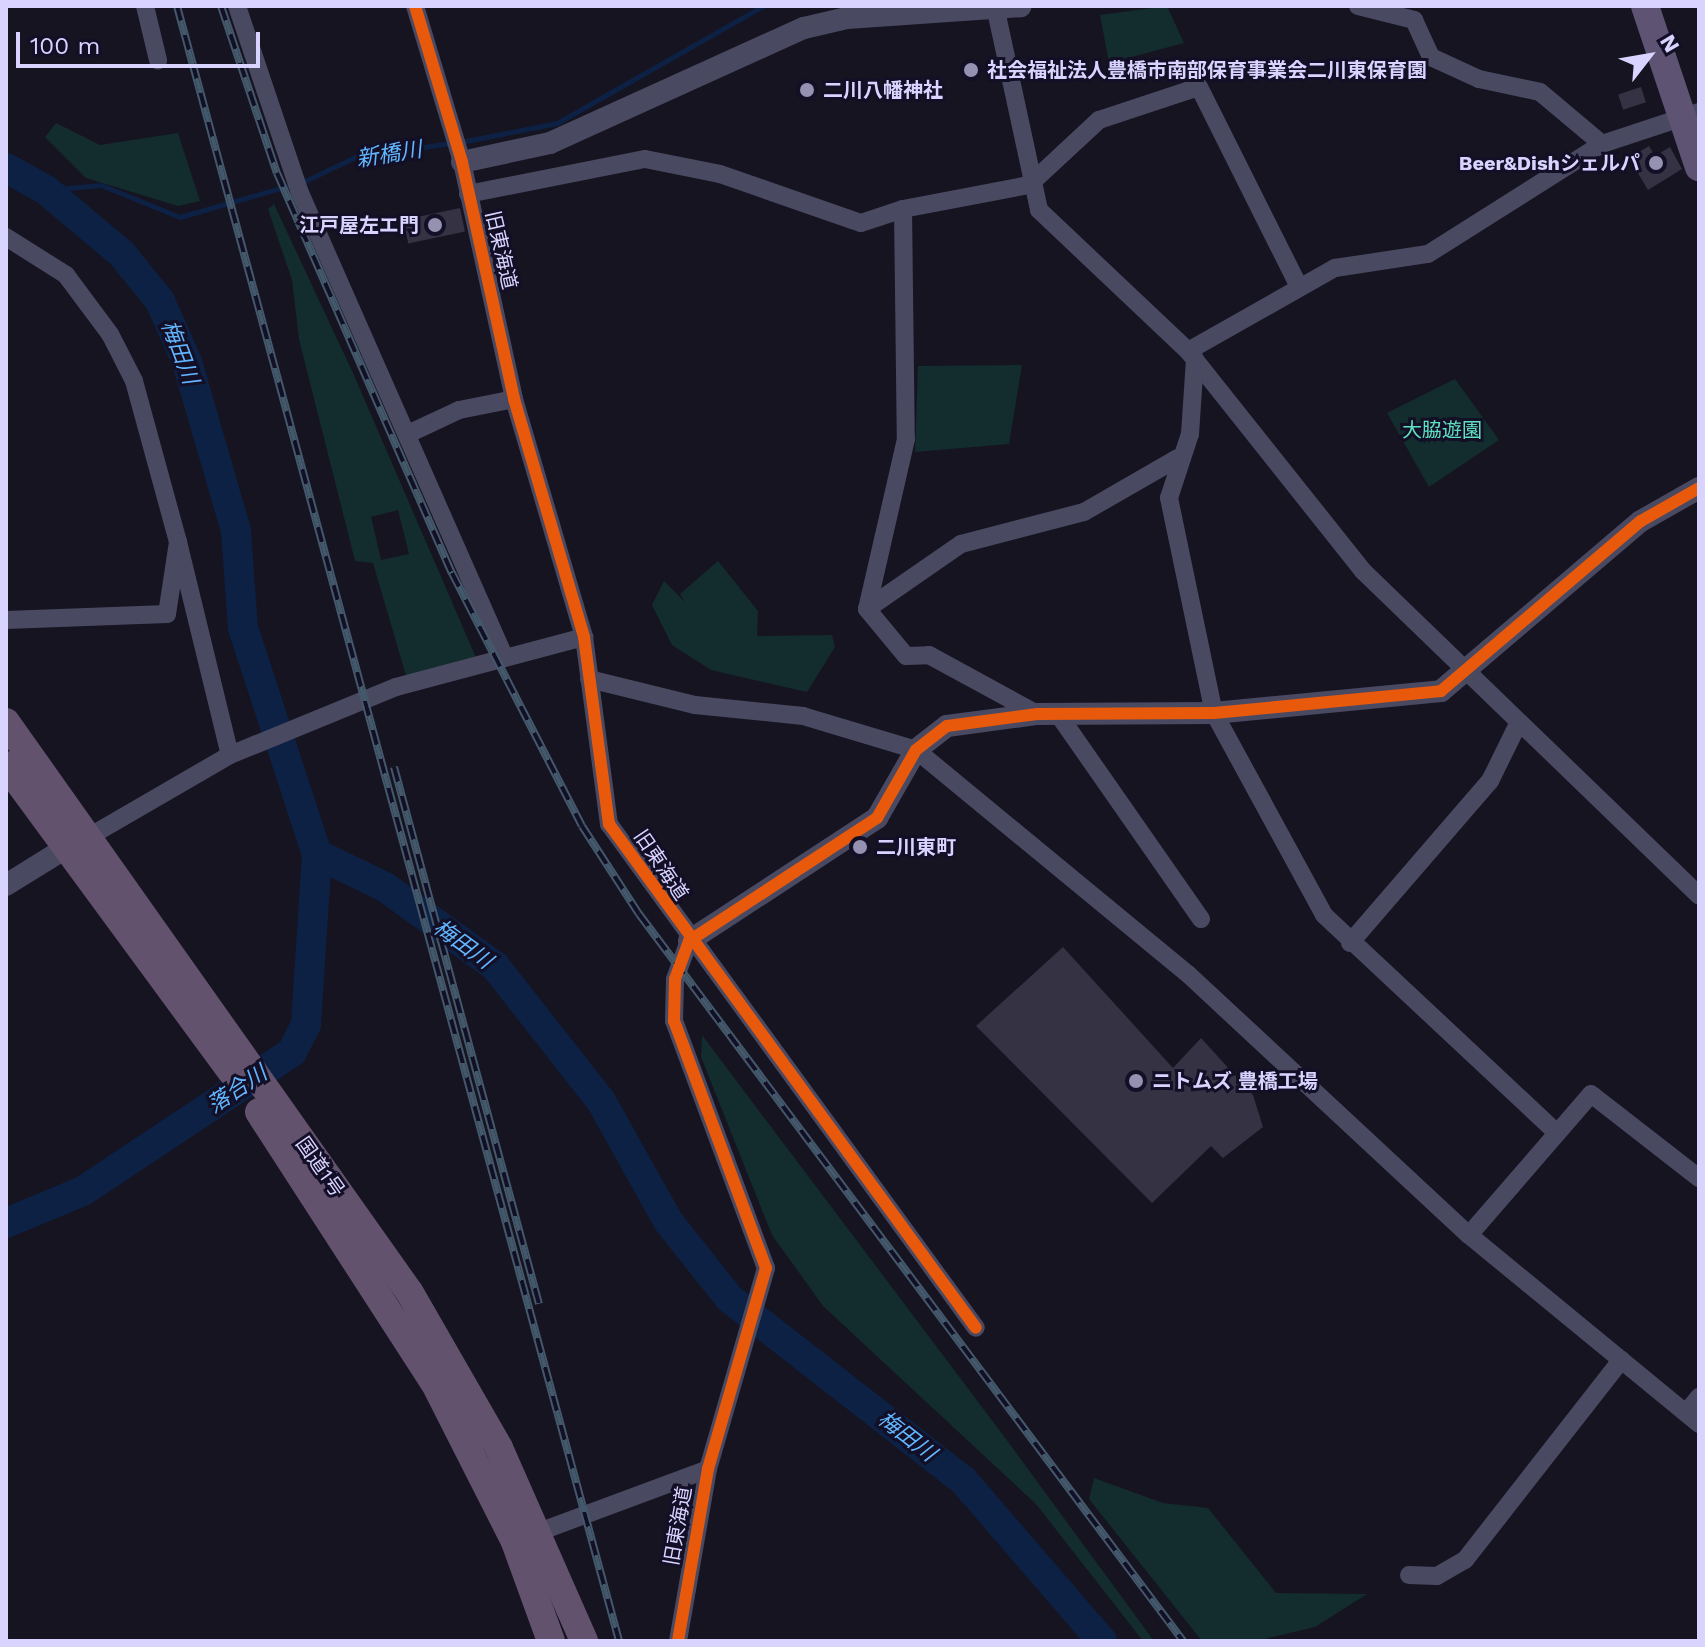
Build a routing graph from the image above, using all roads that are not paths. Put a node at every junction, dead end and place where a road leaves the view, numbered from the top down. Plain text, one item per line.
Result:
1 (145, 6) edge
2 (237, 6) edge
3 (415, 6) edge
4 (1021, 6) edge
5 (1358, 6) edge
6 (1645, 6) edge
7 (995, 8) edge
8 (845, 12) edge
9 (158, 60) dead end
10 (1690, 113) edge
11 (1602, 144) junction
12 (458, 149) junction
13 (1699, 167) edge
14 (1029, 185) junction
15 (468, 194) junction
16 (903, 209) junction
17 (6, 237) edge
18 (1298, 285) junction
19 (1192, 355) junction
20 (514, 399) junction
21 (410, 433) junction
22 (1178, 458) junction
23 (1699, 488) edge
24 (178, 542) junction
25 (867, 609) junction
26 (6, 620) edge
27 (584, 637) junction
28 (504, 656) junction
29 (1464, 673) junction
30 (589, 679) junction
31 (1214, 713) junction
32 (1048, 714) junction
33 (6, 722) edge
34 (1518, 724) junction
35 (916, 750) junction
36 (234, 754) junction
37 (6, 765) edge
38 (78, 842) junction
39 (6, 885) edge
40 (1699, 896) edge
41 (1201, 919) dead end
42 (689, 941) junction
43 (1350, 943) junction
44 (1554, 1130) junction
45 (1699, 1178) edge
46 (1469, 1235) junction
47 (976, 1328) dead end
48 (1621, 1360) junction
49 (1699, 1397) edge
50 (1692, 1419) edge
51 (708, 1469) junction
52 (528, 1536) junction
53 (1409, 1575) dead end
54 (551, 1641) edge
55 (584, 1641) edge
56 (678, 1641) edge

1 - 9 street
2 - 21 street
3 - 12 street, 旧東海道
4 - 7 street
5 - 11 street
6 - 10 main road
7 - 8 street
7 - 14 street
8 - 12 street
10 - 11 street
10 - 13 main road
11 - 18 street
12 - 15 street, 旧東海道
14 - 16 street
14 - 18 street
14 - 19 street
15 - 16 street
15 - 20 street, 旧東海道
16 - 25 street
17 - 24 street
18 - 19 street
19 - 22 street
19 - 29 street
20 - 21 street
20 - 27 street, 旧東海道
21 - 28 street
22 - 25 street
22 - 31 street
23 - 29 street
24 - 26 street
24 - 36 street
25 - 32 street
27 - 28 street
27 - 30 street, 旧東海道
28 - 36 street
29 - 31 street
29 - 34 street
30 - 35 street
30 - 42 street, 旧東海道
31 - 32 street
31 - 43 street
32 - 35 street
32 - 41 street
33 - 38 highway, 国道1号
34 - 40 street
34 - 43 street
35 - 42 street
35 - 46 street
36 - 38 street
37 - 38 highway, 国道1号
38 - 39 street
38 - 52 highway, 国道1号
42 - 47 street
42 - 51 street, 旧東海道
43 - 44 street
44 - 45 street
44 - 46 street
46 - 48 street
48 - 50 street
48 - 53 street
49 - 50 street
51 - 52 street
51 - 56 street, 旧東海道
52 - 54 highway, 国道1号
52 - 55 highway, 国道1号

